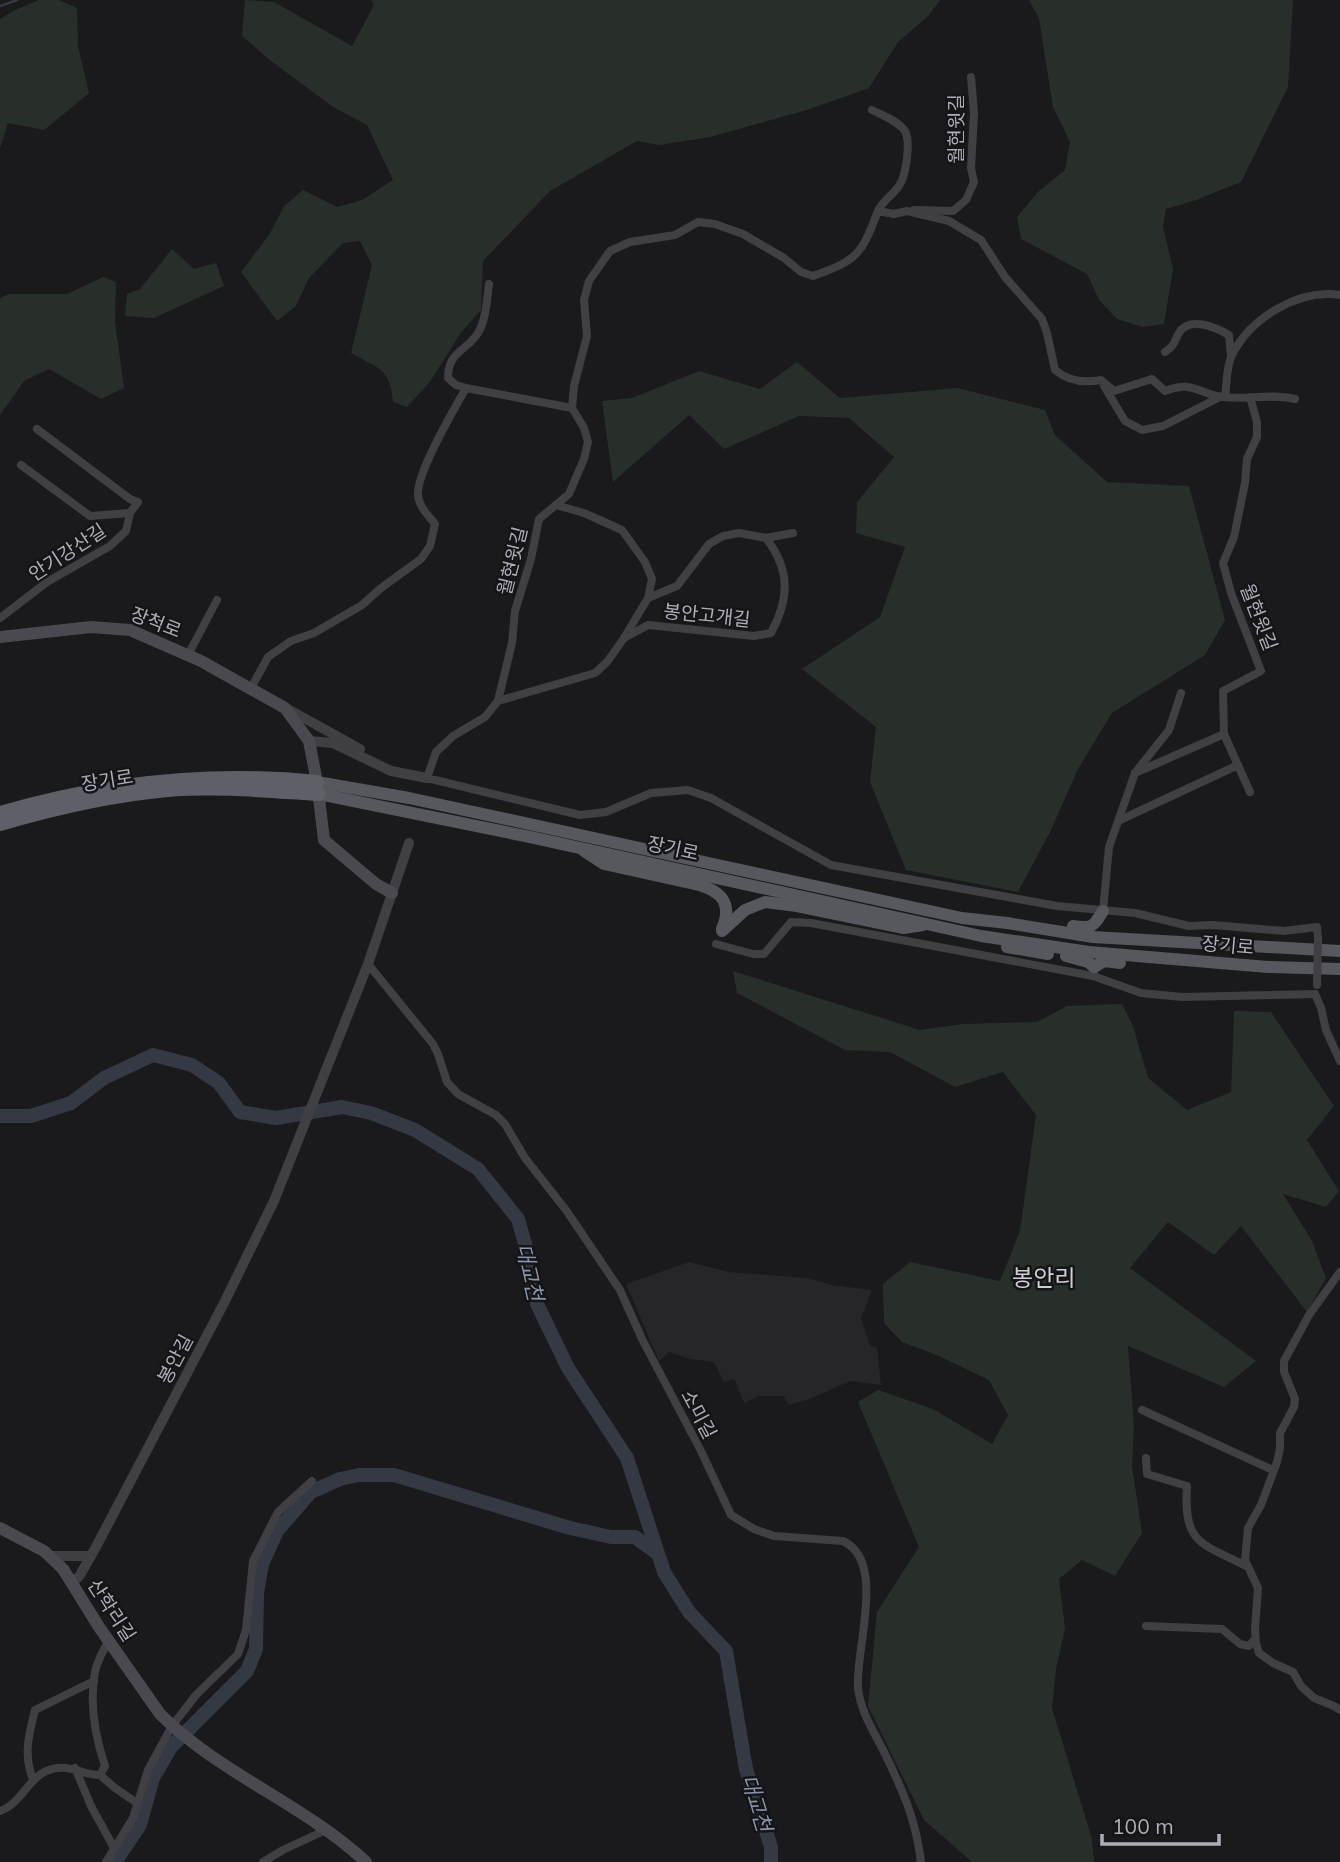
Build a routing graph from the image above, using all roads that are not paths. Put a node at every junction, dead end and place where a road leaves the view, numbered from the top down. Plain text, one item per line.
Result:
1 (971, 77) dead end
2 (872, 110) dead end
3 (878, 211) junction
4 (908, 211) junction
5 (489, 284) dead end
6 (1340, 295) edge
7 (1165, 352) dead end
8 (1231, 356) junction
9 (1101, 380) junction
10 (466, 388) junction
11 (1222, 397) junction
12 (1250, 397) junction
13 (1295, 399) dead end
14 (572, 408) junction
15 (37, 429) dead end
16 (21, 465) dead end
17 (556, 505) junction
18 (130, 513) junction
19 (793, 533) dead end
20 (766, 538) junction
21 (648, 598) junction
22 (217, 600) dead end
23 (0, 618) edge
24 (0, 637) edge
25 (624, 638) junction
26 (188, 655) junction
27 (251, 688) junction
28 (1181, 693) dead end
29 (498, 701) junction
30 (285, 708) junction
31 (1224, 734) junction
32 (309, 741) junction
33 (1238, 765) junction
34 (391, 771) junction
35 (1135, 773) junction
36 (428, 778) junction
37 (318, 788) junction
38 (1250, 792) dead end
39 (0, 813) edge
40 (1120, 820) junction
41 (0, 824) edge
42 (409, 843) dead end
43 (582, 848) junction
44 (392, 893) junction
45 (1103, 911) junction
46 (1007, 923) junction
47 (930, 924) junction
48 (981, 936) junction
49 (1160, 942) junction
50 (716, 944) dead end
51 (1340, 951) edge
52 (368, 964) junction
53 (1268, 967) junction
54 (1340, 969) edge
55 (1094, 972) junction
56 (1316, 990) junction
57 (1340, 1061) edge
58 (1340, 1272) edge
59 (1142, 1410) dead end
60 (1146, 1458) dead end
61 (1273, 1471) junction
62 (312, 1481) dead end
63 (0, 1528) edge
64 (50, 1556) junction
65 (91, 1556) junction
66 (1246, 1566) junction
67 (72, 1584) junction
68 (1146, 1626) dead end
69 (1255, 1639) junction
70 (108, 1641) junction
71 (94, 1681) junction
72 (1340, 1710) edge
73 (178, 1731) junction
74 (75, 1768) junction
75 (100, 1775) junction
76 (33, 1779) junction
77 (137, 1803) junction
78 (0, 1811) edge
79 (328, 1829) junction
80 (114, 1848) junction
81 (106, 1862) edge
82 (263, 1862) edge
83 (366, 1862) edge
84 (921, 1862) edge

1 - 4 street, 월현윗길
2 - 3 street
3 - 4 street, 월현윗길
3 - 14 street
4 - 9 street, 월현윗길
5 - 10 street
6 - 8 street
7 - 8 street
8 - 11 street
9 - 11 street, 월현윗길
9 - 11 street
10 - 14 street
10 - 27 street
11 - 12 street
12 - 13 street
12 - 31 street, 월현윗길
14 - 17 street, 월현윗길
15 - 18 street, 안기강산길
16 - 18 street
17 - 21 street
17 - 29 street, 월현윗길
18 - 23 street, 안기강산길
19 - 20 street, 봉안고개길
20 - 21 street, 봉안고개길
20 - 25 street, 봉안고개길
21 - 25 street, 봉안고개길
22 - 26 street
24 - 26 main road, 장척로
25 - 29 street, 봉안고개길
26 - 27 main road, 장척로
27 - 30 main road, 장척로
28 - 35 street
29 - 36 street
30 - 32 main road
30 - 34 street
31 - 33 street
31 - 35 street
32 - 34 street
32 - 37 main road
33 - 38 street
33 - 40 street
34 - 36 street
35 - 40 street
36 - 45 street
37 - 39 highway, 장기로
37 - 41 highway, 장기로
37 - 43 main road, 장기로
37 - 44 main road
37 - 46 main road, 장기로
40 - 45 street
42 - 44 street
43 - 47 main road, 장기로
43 - 47 main road
44 - 52 street
45 - 46 main road
45 - 49 main road
45 - 56 street, bridge
46 - 49 main road, 장기로
47 - 48 main road, 장기로
48 - 53 main road, 장기로
48 - 55 main road
49 - 51 main road, 장기로
50 - 55 street
52 - 65 street, 봉안길
52 - 84 street, 소미길
53 - 54 main road, 장기로
53 - 55 main road
55 - 56 street
56 - 57 street
58 - 61 street
59 - 61 street
60 - 66 street
61 - 66 street
62 - 73 street
63 - 64 main road, 산학리길
64 - 65 street
64 - 67 main road, 산학리길
65 - 67 street, 봉안길
66 - 69 street
67 - 70 main road, 산학리길
68 - 69 street
69 - 72 street
70 - 71 street
70 - 73 main road, 산학리길
71 - 75 street
71 - 76 street
73 - 77 street
73 - 79 main road, 산학리길
74 - 75 street
74 - 76 street
74 - 80 street
75 - 77 street
76 - 78 street
77 - 80 street
79 - 82 street
79 - 83 main road, 산학리길
80 - 81 street

